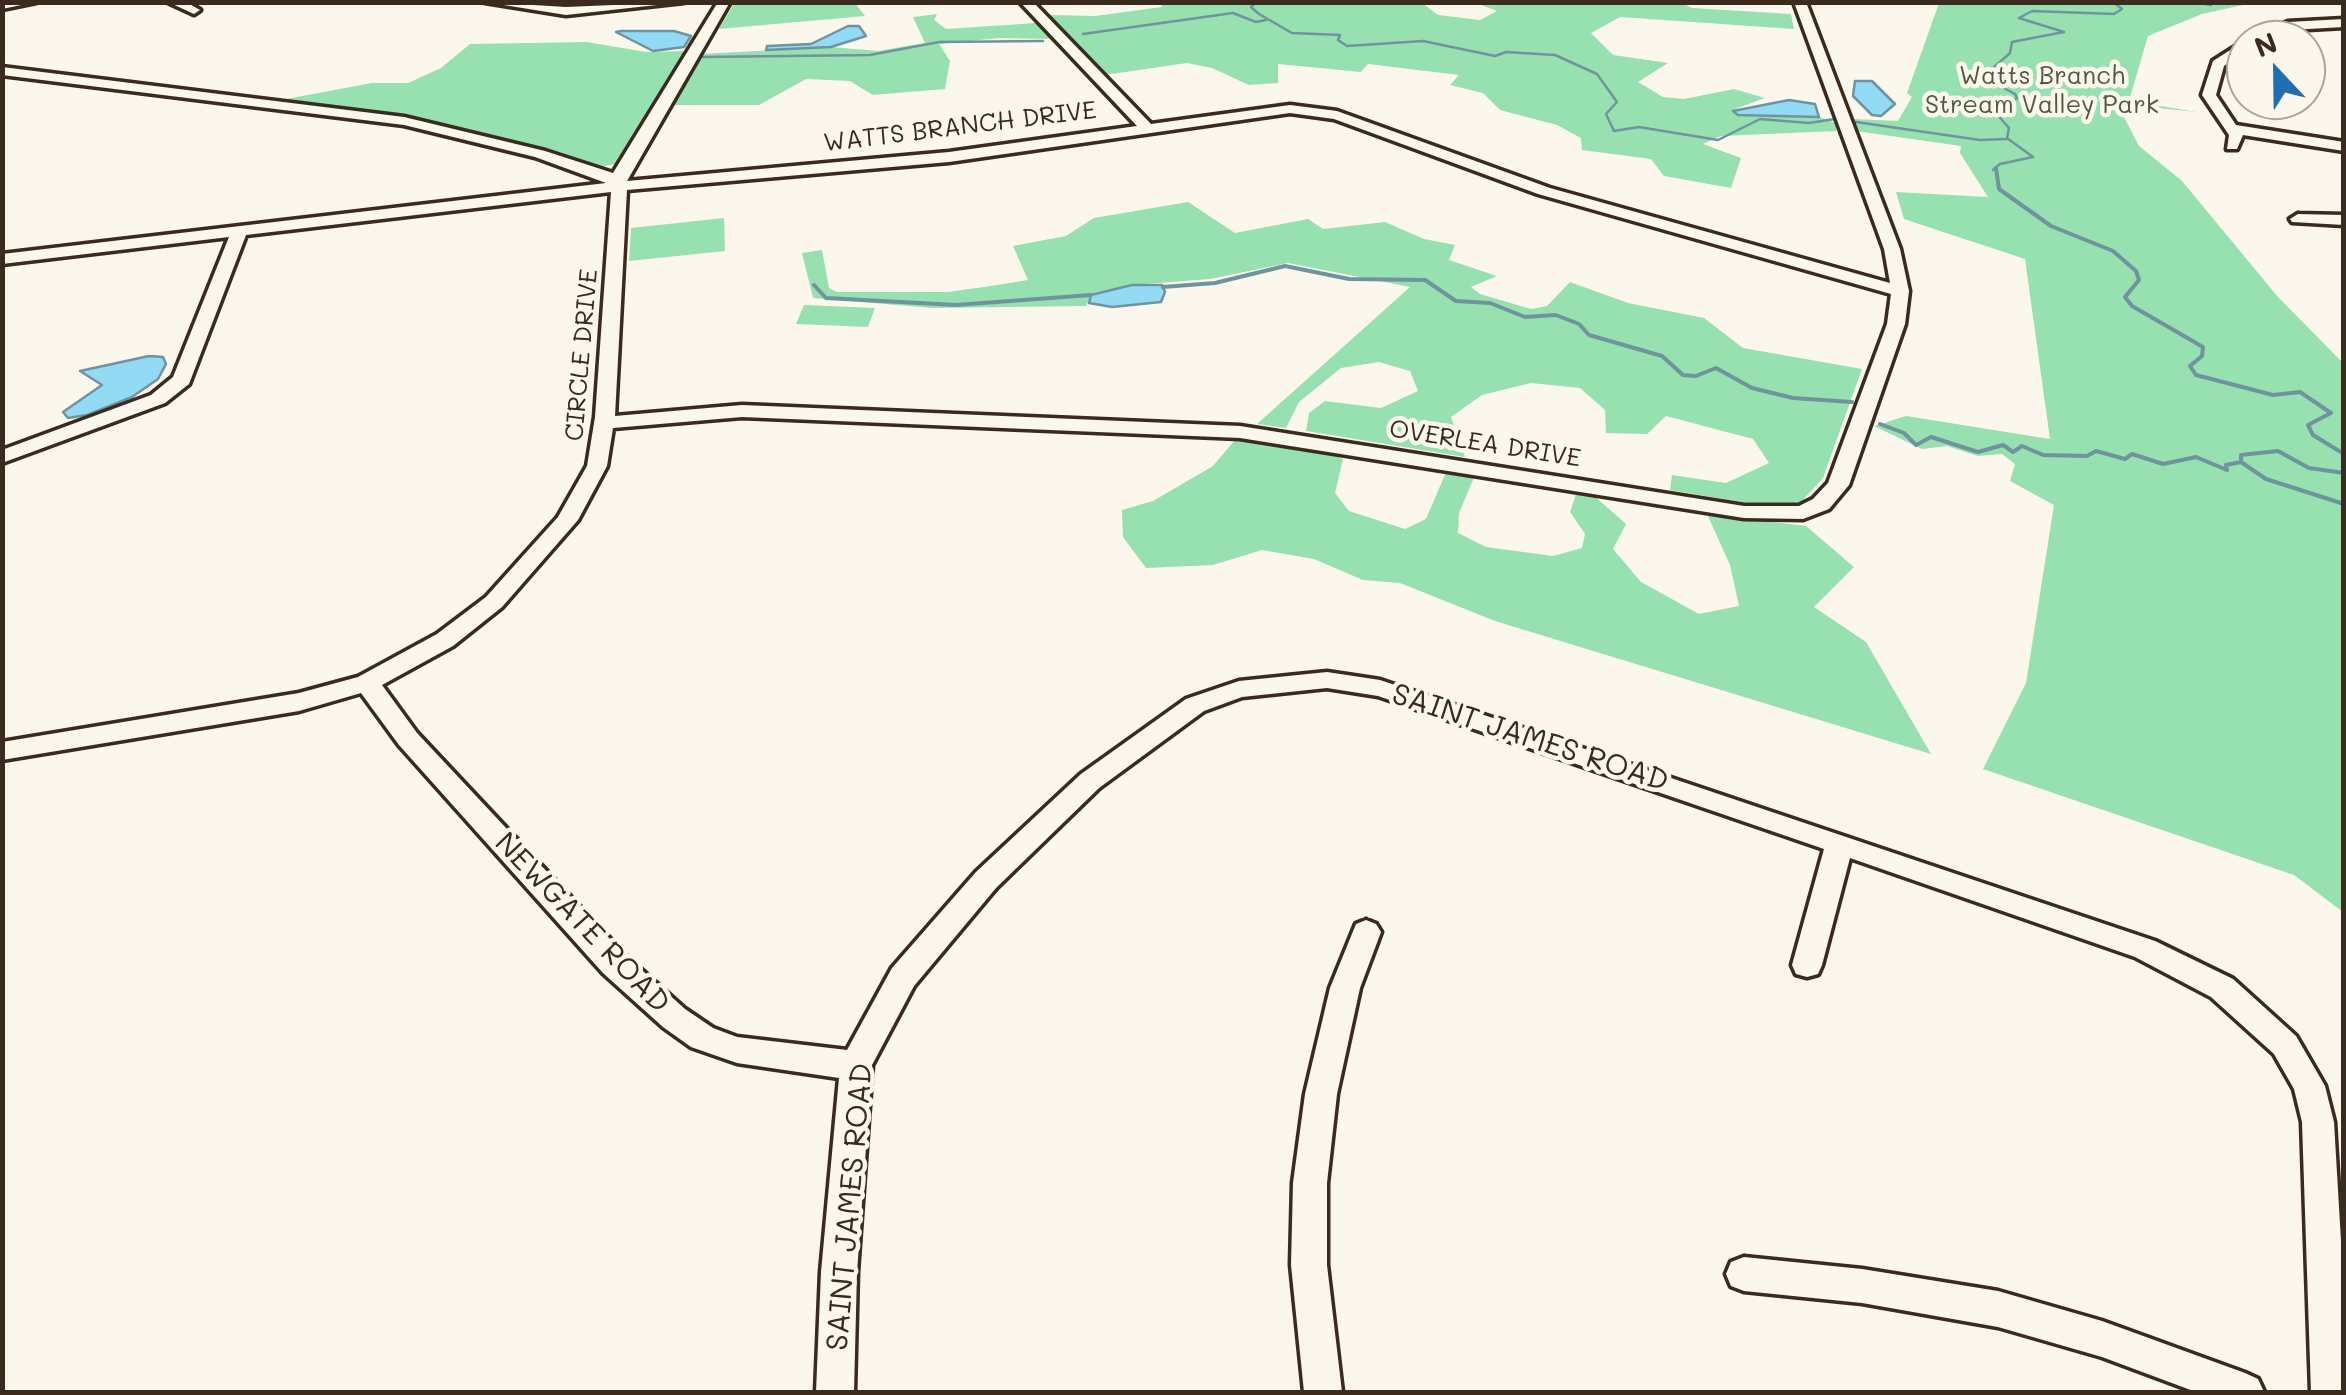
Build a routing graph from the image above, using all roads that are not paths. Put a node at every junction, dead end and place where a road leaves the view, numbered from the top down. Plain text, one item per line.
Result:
1 (30, 2) edge
2 (174, 2) edge
3 (491, 2) edge
4 (678, 2) edge
5 (724, 2) edge
6 (1026, 2) edge
7 (1800, 2) edge
8 (2, 5) edge
9 (194, 10) dead end
10 (2226, 58) edge
11 (2, 71) edge
12 (1147, 128) junction
13 (2230, 128) junction
14 (2232, 146) dead end
15 (2344, 147) edge
16 (619, 186) junction
17 (2298, 219) dead end
18 (2344, 220) edge
19 (240, 230) junction
20 (2, 259) edge
21 (1900, 291) junction
22 (604, 423) junction
23 (2, 458) edge
24 (367, 683) junction
25 (2, 751) edge
26 (1840, 844) junction
27 (1366, 932) dead end
28 (1807, 966) dead end
29 (856, 1064) junction
30 (1744, 1274) dead end
31 (836, 1392) edge
32 (1323, 1392) edge
33 (2244, 1392) edge
34 (2330, 1392) edge

1 - 8 street
2 - 9 street
3 - 4 street
5 - 16 street
6 - 12 street
7 - 21 street, OVERLEA DRIVE
10 - 13 street
11 - 16 street
12 - 16 street, WATTS BRANCH DRIVE
12 - 21 street, WATTS BRANCH DRIVE
13 - 14 street
13 - 15 street
16 - 19 street, WATTS BRANCH DRIVE
16 - 22 street, CIRCLE DRIVE
17 - 18 street
19 - 20 street, WATTS BRANCH DRIVE
19 - 23 street
21 - 22 street, OVERLEA DRIVE
22 - 24 street, CIRCLE DRIVE
24 - 25 street, CIRCLE DRIVE
24 - 29 street, NEWGATE ROAD
26 - 28 street
26 - 29 street, SAINT JAMES ROAD
26 - 34 street, SAINT JAMES ROAD
27 - 32 street
29 - 31 street, SAINT JAMES ROAD
30 - 33 street

